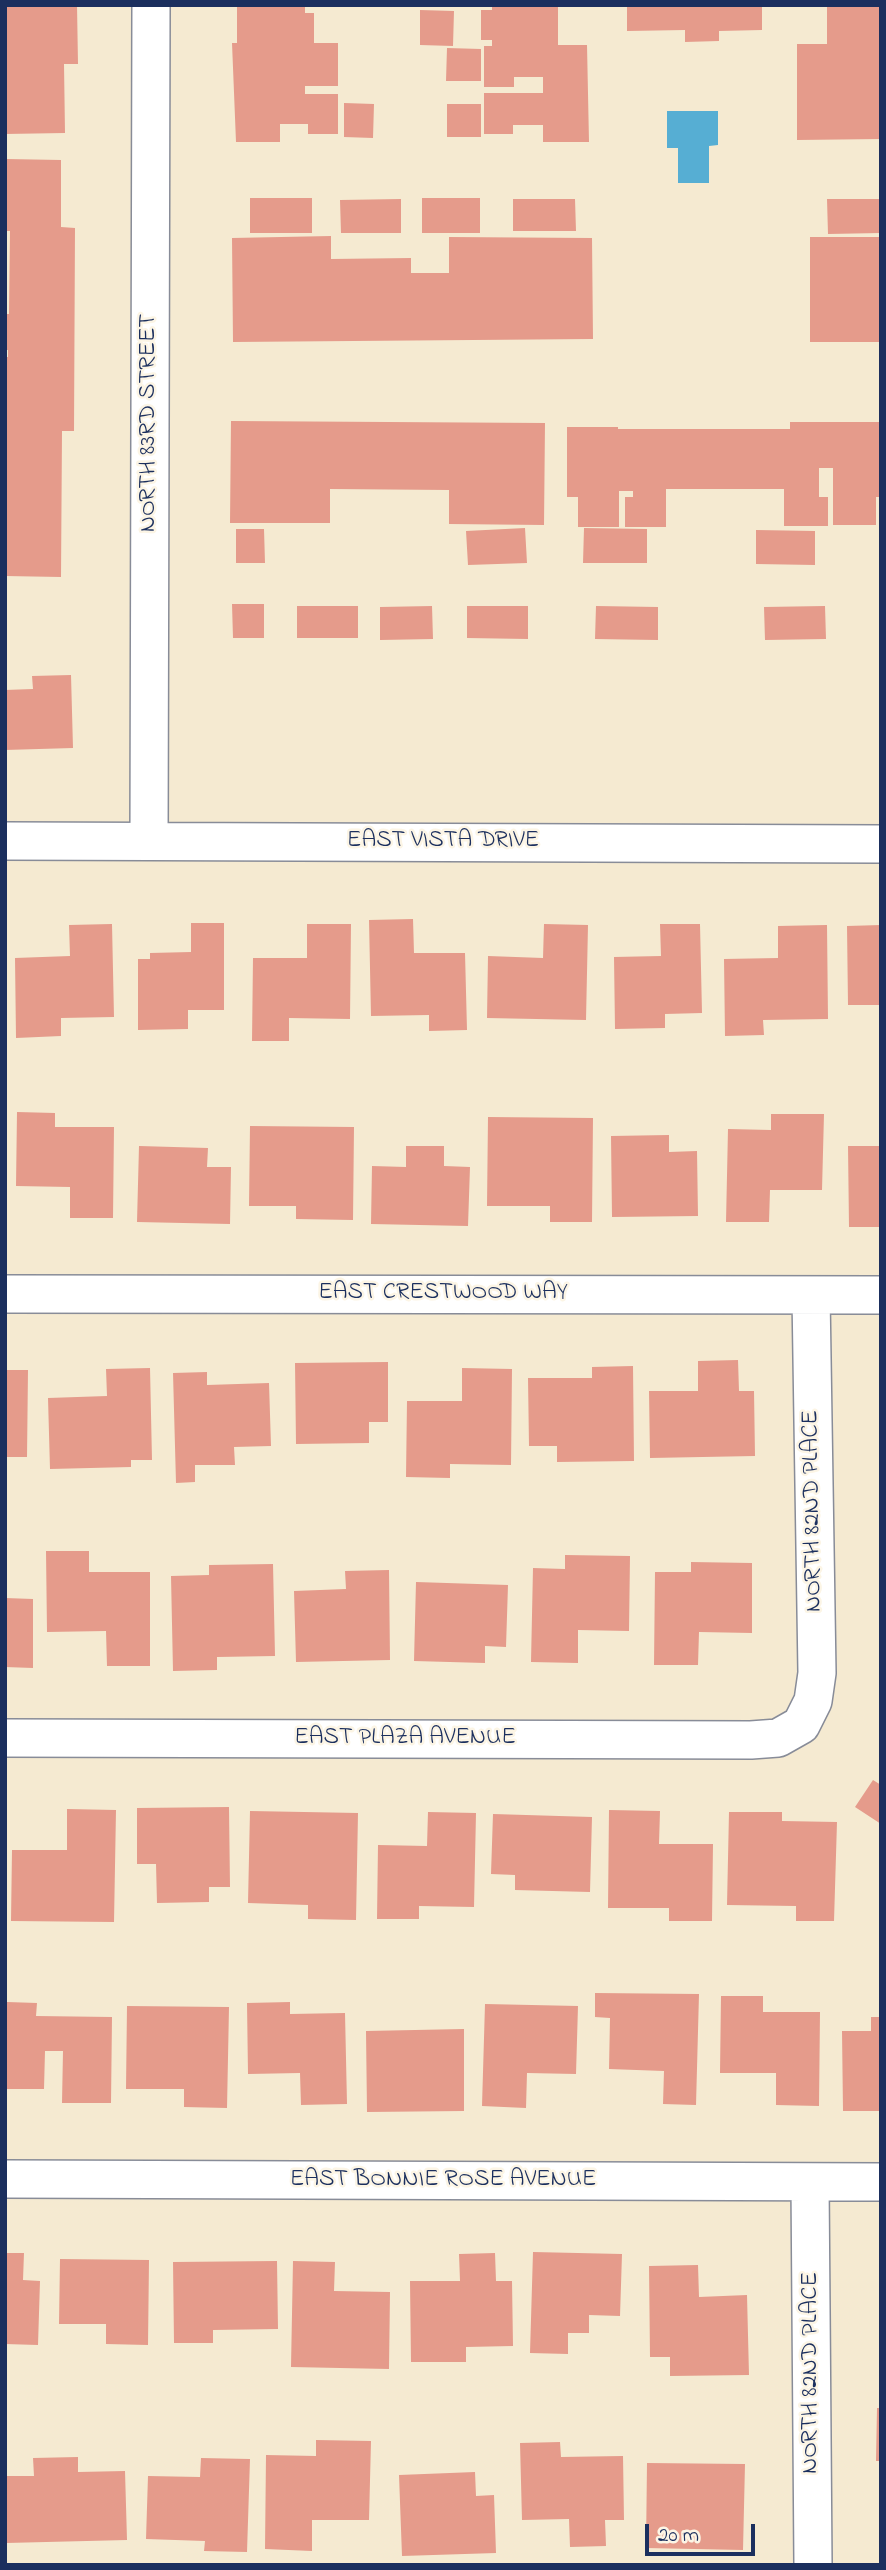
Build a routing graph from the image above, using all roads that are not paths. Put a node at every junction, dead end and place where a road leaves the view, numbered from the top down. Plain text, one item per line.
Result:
1 (151, 5) edge
2 (5, 841) edge
3 (149, 841) junction
4 (881, 844) edge
5 (5, 1294) edge
6 (811, 1295) junction
7 (881, 1295) edge
8 (802, 1725) joint
9 (5, 1738) edge
10 (5, 2179) edge
11 (810, 2182) junction
12 (881, 2182) edge
13 (813, 2565) edge

1 - 3 street, NORTH 83RD STREET
2 - 3 street, EAST VISTA DRIVE
3 - 4 street, EAST VISTA DRIVE
5 - 6 street, EAST CRESTWOOD WAY
6 - 7 street, EAST CRESTWOOD WAY
6 - 8 street, NORTH 82ND PLACE
8 - 9 street, EAST PLAZA AVENUE
10 - 11 street, EAST BONNIE ROSE AVENUE
11 - 12 street, EAST BONNIE ROSE AVENUE
11 - 13 street, NORTH 82ND PLACE

